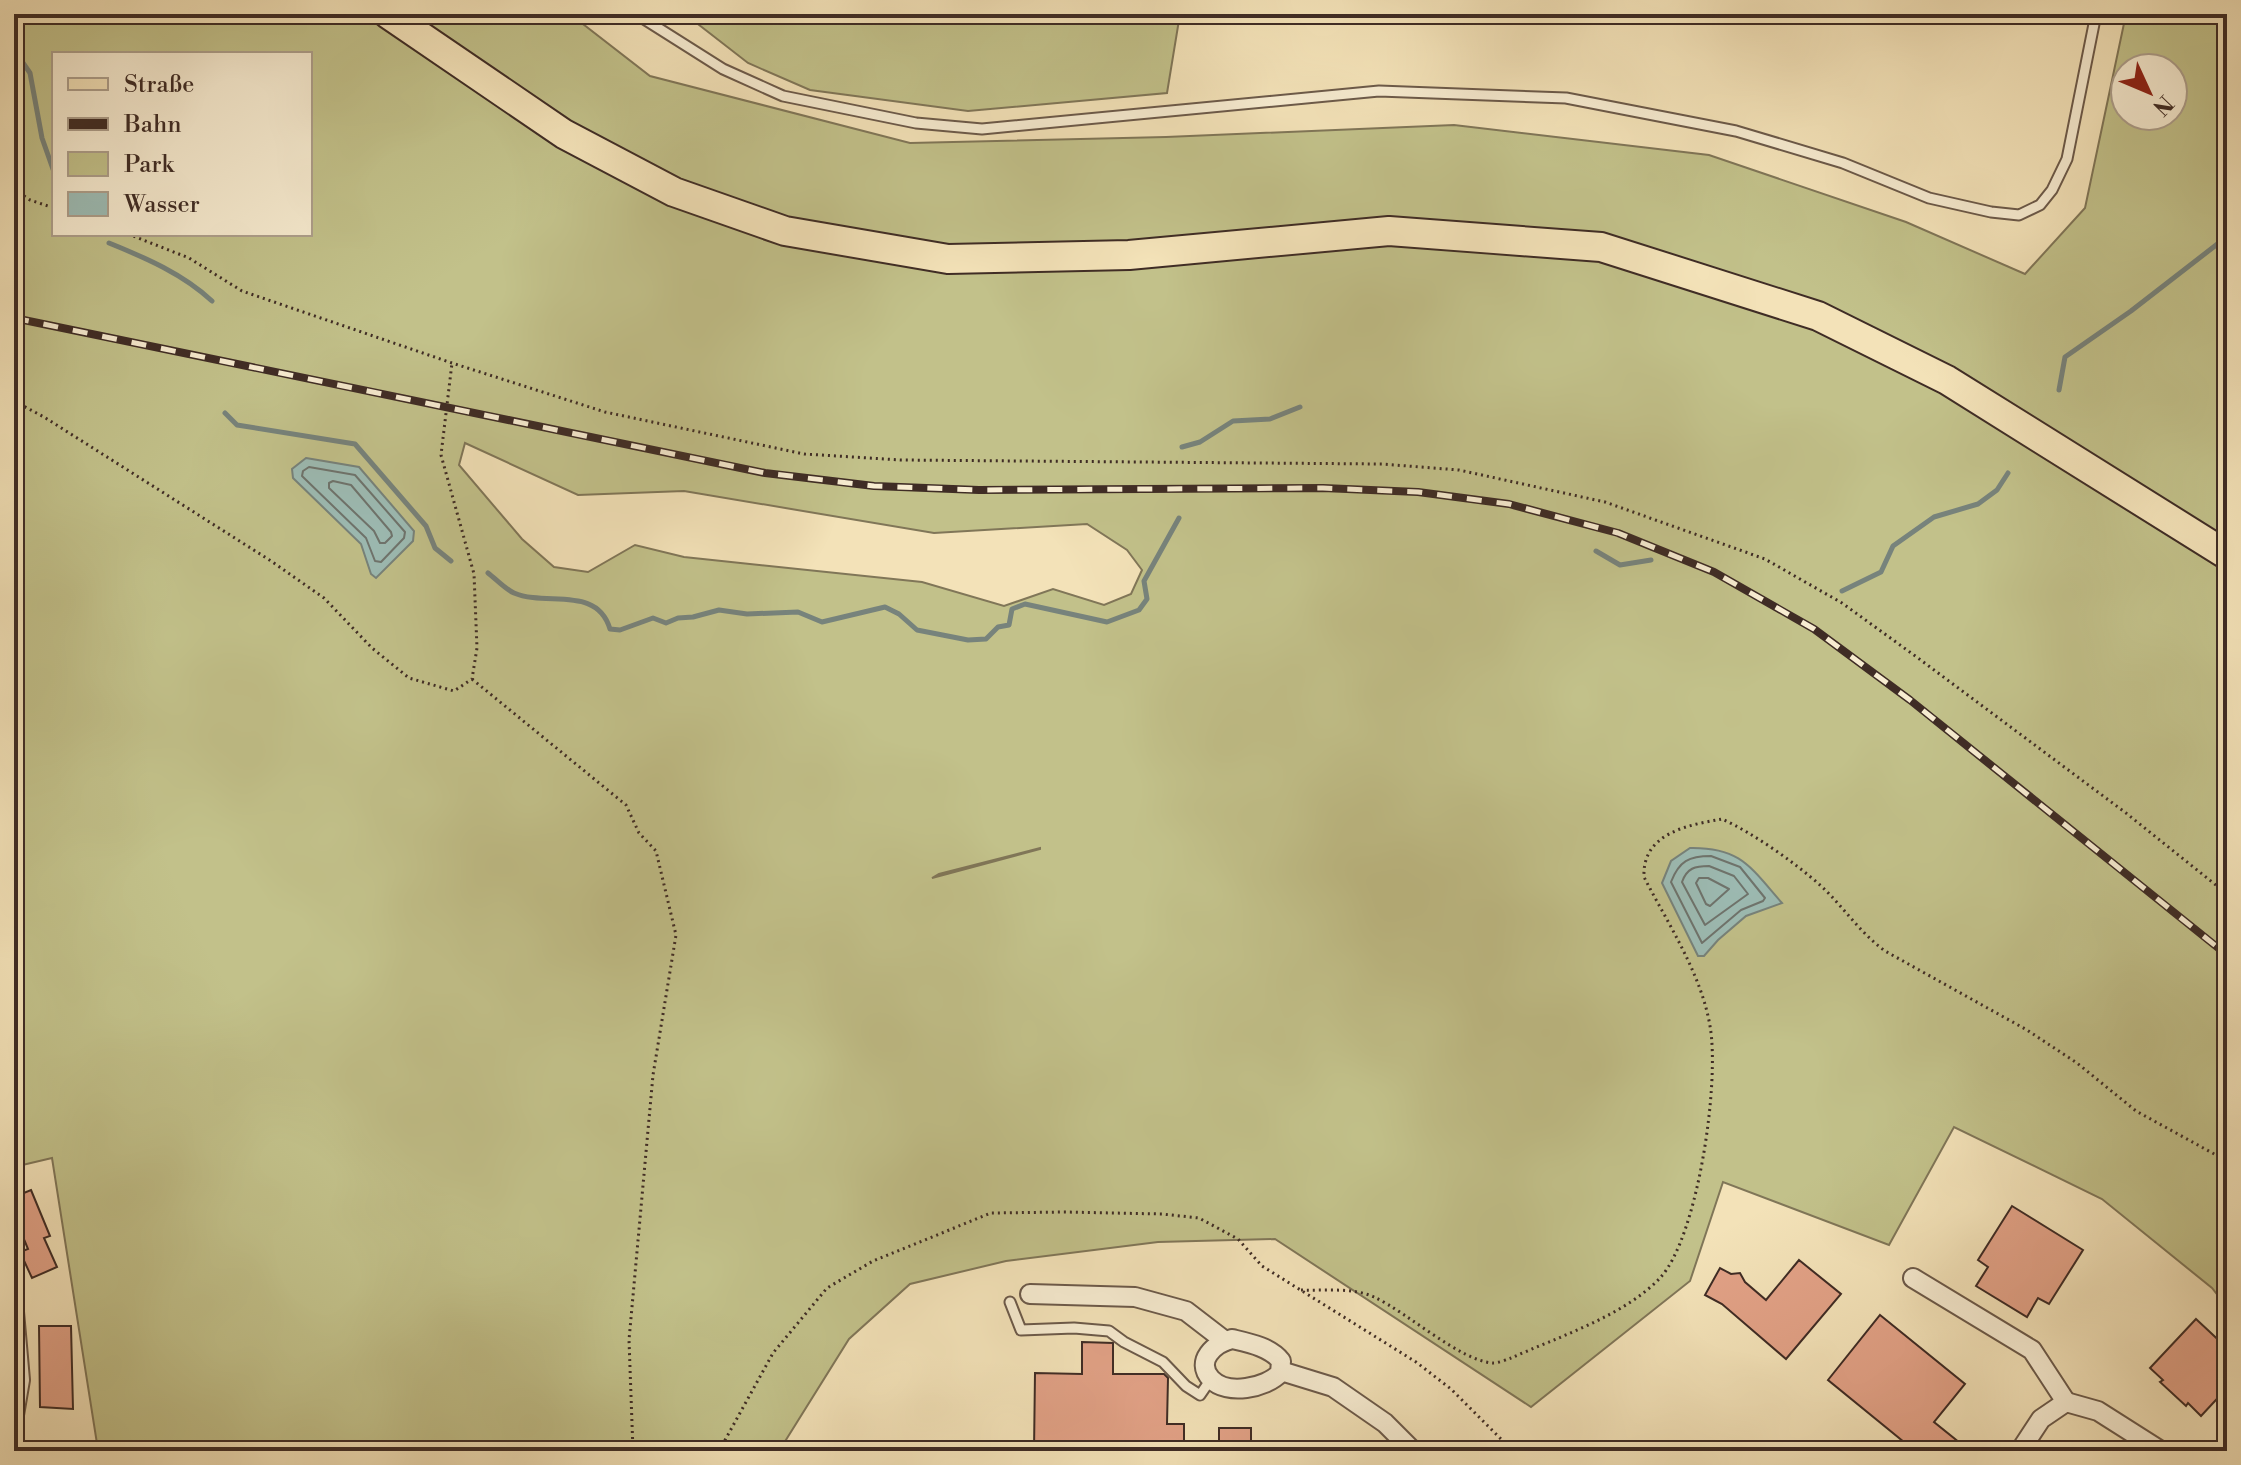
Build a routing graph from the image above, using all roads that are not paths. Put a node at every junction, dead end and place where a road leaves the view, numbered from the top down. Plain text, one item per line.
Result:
1 (388, 14) edge
2 (636, 14) edge
3 (2096, 14) edge
4 (2227, 555) edge
5 (1913, 1278) dead end
6 (1030, 1294) dead end
7 (1010, 1302) dead end
8 (14, 1312) edge
9 (1225, 1341) junction
10 (1281, 1371) junction
11 (1211, 1379) junction
12 (2066, 1402) junction
13 (14, 1415) edge
14 (1413, 1451) edge
15 (2020, 1451) edge
16 (2161, 1451) edge

1 - 4 main road
2 - 3 lane
5 - 12 street
6 - 9 street
7 - 11 lane
8 - 13 street
9 - 10 street
9 - 11 street
10 - 11 street
10 - 14 street
12 - 15 street
12 - 16 street

